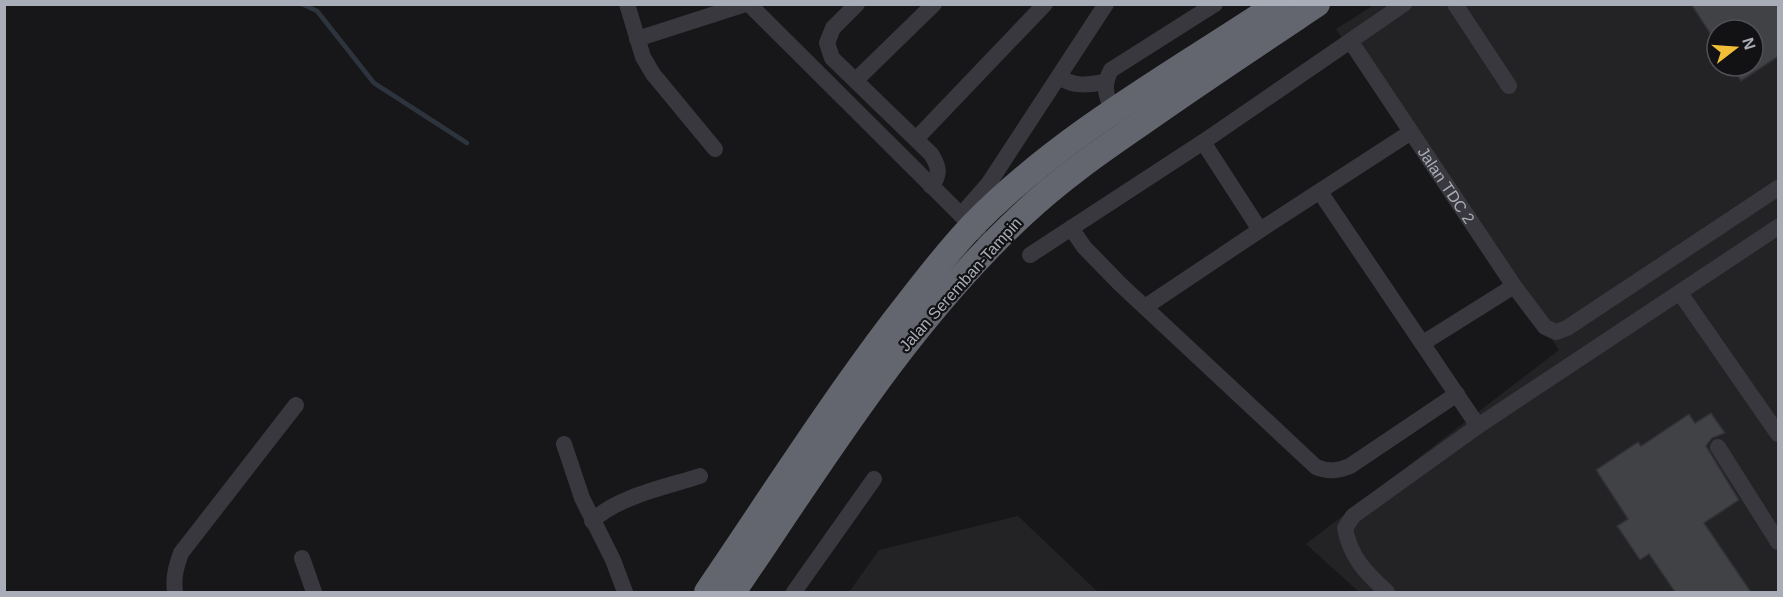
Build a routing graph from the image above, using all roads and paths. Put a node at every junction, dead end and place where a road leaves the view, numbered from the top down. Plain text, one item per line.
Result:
1 (627, 4) edge
2 (747, 4) edge
3 (857, 4) edge
4 (934, 4) edge
5 (1045, 4) edge
6 (1106, 4) edge
7 (1215, 4) edge
8 (1278, 4) edge
9 (1317, 4) edge
10 (1404, 4) edge
11 (1455, 4) edge
12 (637, 39) junction
13 (1351, 42) junction
14 (1059, 76) junction
15 (856, 80) junction
16 (1105, 82) junction
17 (1509, 86) dead end
18 (1113, 110) junction
19 (1411, 132) junction
20 (916, 139) junction
21 (1203, 142) junction
22 (716, 149) dead end
23 (931, 186) junction
24 (1779, 188) edge
25 (1320, 192) junction
26 (967, 221) junction
27 (1779, 227) edge
28 (1071, 228) junction
29 (1260, 230) junction
30 (991, 245) junction
31 (1030, 255) dead end
32 (1514, 286) junction
33 (1680, 293) junction
34 (1145, 307) junction
35 (1423, 343) junction
36 (1457, 394) junction
37 (296, 405) dead end
38 (1478, 426) junction
39 (1779, 434) edge
40 (564, 444) dead end
41 (1718, 447) dead end
42 (700, 476) dead end
43 (874, 479) dead end
44 (592, 521) junction
45 (1779, 542) edge
46 (302, 558) dead end
47 (175, 592) edge
48 (314, 592) edge
49 (625, 592) edge
50 (707, 592) edge
51 (733, 592) edge
52 (794, 592) edge
53 (1387, 592) edge

1 - 12 street
2 - 12 street
2 - 23 street
3 - 15 street
4 - 15 street
5 - 20 street
6 - 14 street
7 - 16 street
8 - 18 highway, Jalan Seremban-Tampin
9 - 30 highway, Jalan Seremban-Tampin
10 - 13 street
11 - 17 street
12 - 22 street
13 - 19 street, Jalan TDC 2
13 - 21 street
14 - 16 street
14 - 26 street
15 - 20 street
16 - 18 street
18 - 26 highway, Jalan Seremban-Tampin
19 - 25 street
19 - 32 street, Jalan TDC 2
20 - 23 street
21 - 28 street
21 - 29 street
23 - 26 street
24 - 32 street, Jalan TDC 2
25 - 29 street
25 - 35 street
26 - 30 street
26 - 50 highway, Jalan Seremban-Tampin
27 - 33 street
28 - 31 street
28 - 34 street
29 - 34 street
30 - 51 highway, Jalan Seremban-Tampin
32 - 35 street
33 - 38 street
33 - 39 street
34 - 36 street
35 - 36 street
36 - 38 street
37 - 47 street
38 - 53 street
40 - 44 street
41 - 45 street
42 - 44 street
43 - 52 street
44 - 49 street
46 - 48 street

